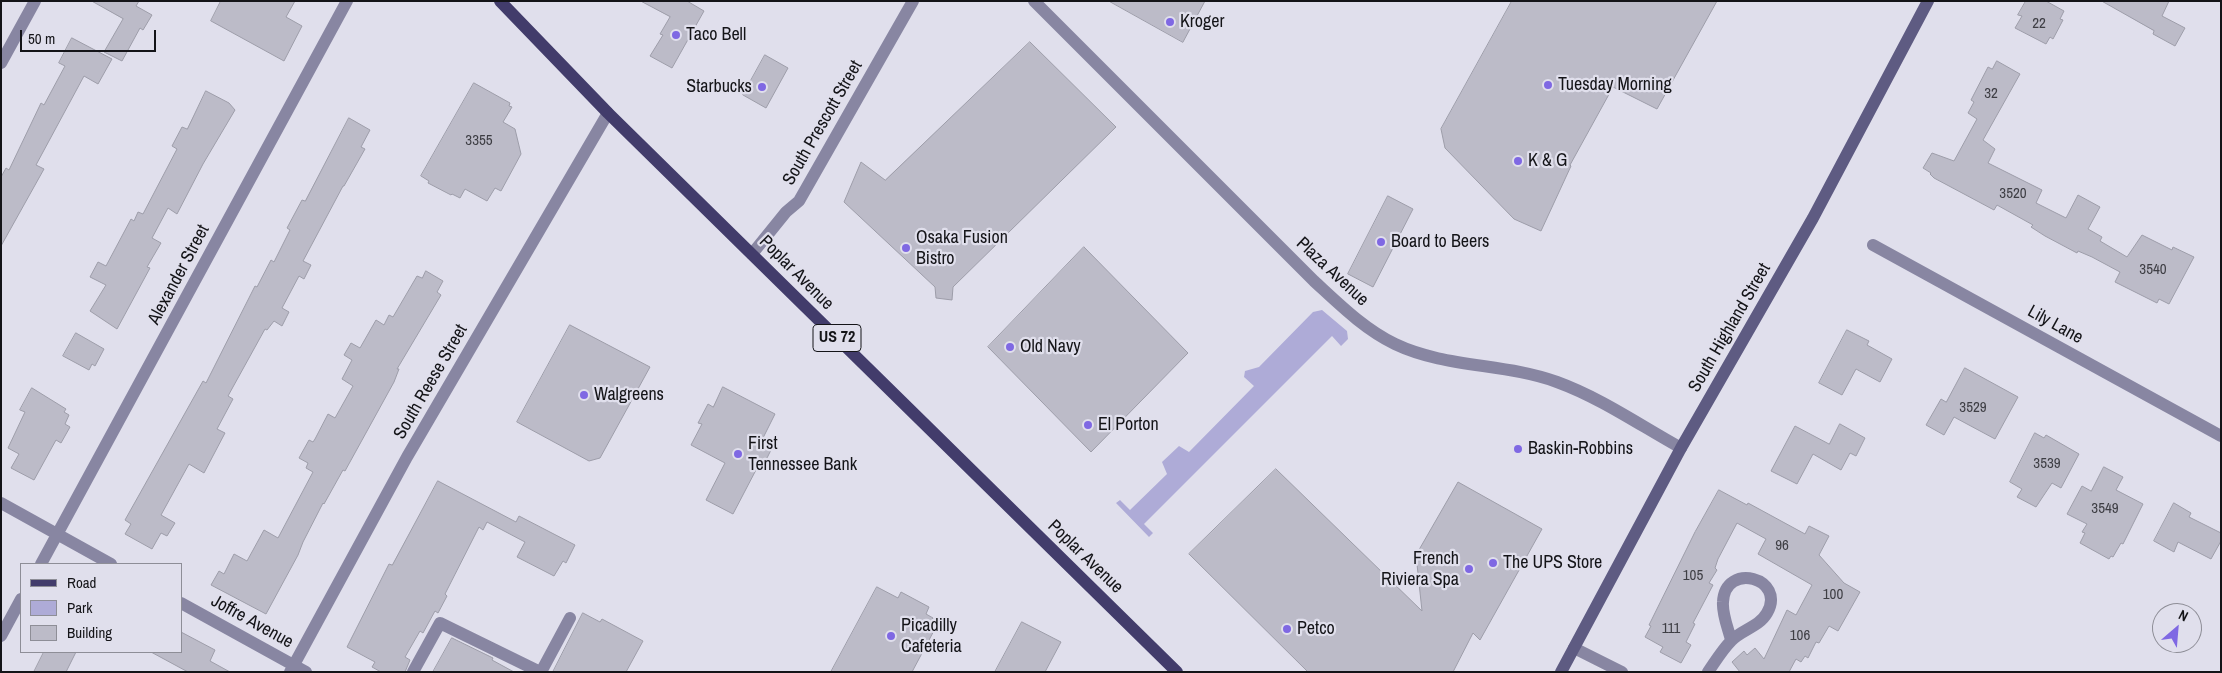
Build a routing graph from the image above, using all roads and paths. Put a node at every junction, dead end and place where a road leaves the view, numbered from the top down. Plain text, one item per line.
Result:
1 (35, 1) edge
2 (347, 1) edge
3 (500, 1) edge
4 (913, 1) edge
5 (1034, 1) edge
6 (1928, 1) edge
7 (1, 63) edge
8 (608, 112) junction
9 (1873, 245) dead end
10 (752, 254) junction
11 (2221, 436) edge
12 (1681, 448) junction
13 (1, 503) edge
14 (57, 534) junction
15 (42, 563) edge
16 (109, 563) edge
17 (20, 601) edge
18 (182, 604) edge
19 (570, 618) dead end
20 (1, 636) edge
21 (1731, 640) junction
22 (1574, 648) junction
23 (292, 668) edge
24 (306, 672) edge
25 (413, 672) edge
26 (541, 672) edge
27 (1177, 672) edge
28 (1561, 672) edge
29 (1622, 672) edge
30 (1708, 672) edge

1 - 7 street
2 - 14 street, Alexander Street
3 - 8 main road, Poplar Avenue / US 72
4 - 10 street, South Prescott Street
5 - 12 street, Plaza Avenue
6 - 12 main road, South Highland Street
8 - 10 main road, Poplar Avenue / US 72
8 - 23 street, South Reese Street
9 - 11 street, Lily Lane
10 - 27 main road, Poplar Avenue / US 72
12 - 22 main road, South Highland Street
13 - 14 street
14 - 15 street, Alexander Street
14 - 16 street
17 - 20 street
18 - 23 street, Joffre Avenue
19 - 26 street
21 - 21 street
21 - 30 street
22 - 28 main road, South Highland Street
22 - 29 street
23 - 24 street, Joffre Avenue
25 - 26 street

